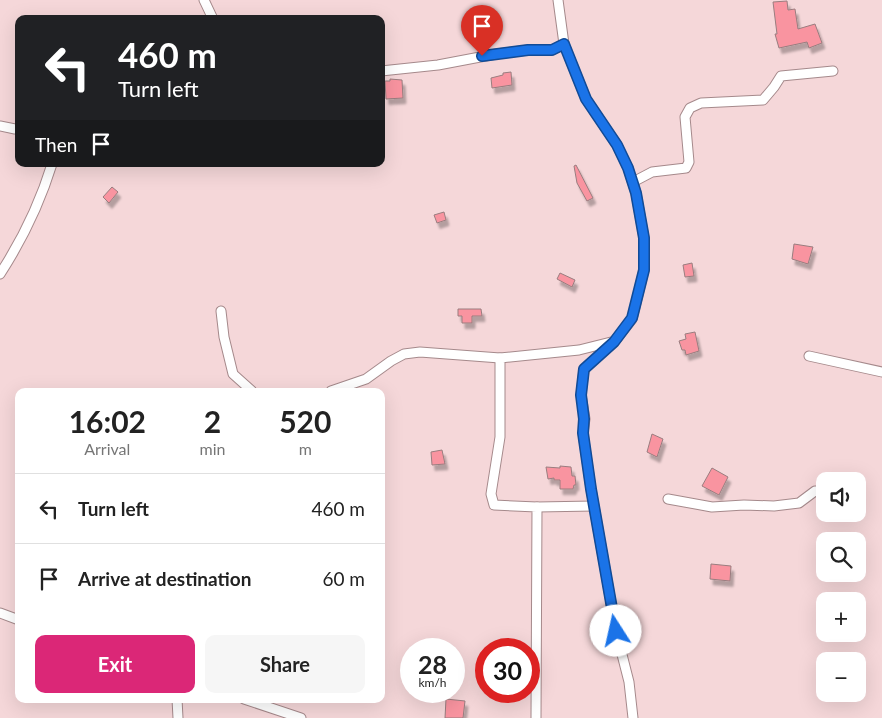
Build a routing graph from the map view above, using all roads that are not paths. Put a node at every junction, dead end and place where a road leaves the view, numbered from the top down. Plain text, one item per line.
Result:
1 (204, 0) edge
2 (558, 0) edge
3 (211, 15) edge
4 (564, 44) junction
5 (385, 71) edge
6 (833, 71) dead end
7 (0, 126) edge
8 (15, 129) edge
9 (51, 167) edge
10 (633, 182) junction
11 (0, 274) edge
12 (221, 311) dead end
13 (614, 342) junction
14 (809, 356) dead end
15 (500, 358) junction
16 (882, 372) edge
17 (249, 388) edge
18 (340, 388) edge
19 (816, 491) edge
20 (668, 498) dead end
21 (594, 506) junction
22 (537, 507) junction
23 (0, 613) edge
24 (15, 619) edge
25 (177, 703) edge
26 (256, 703) edge
27 (178, 718) edge
28 (301, 718) edge
29 (536, 718) edge
30 (633, 718) edge

1 - 3 street
2 - 4 street
4 - 5 street
4 - 10 street
6 - 10 street
7 - 8 street
9 - 11 street
10 - 13 street
12 - 17 street
13 - 15 street
13 - 21 street
14 - 16 street
15 - 18 street
15 - 22 street
19 - 20 street
21 - 22 street
21 - 30 street
22 - 29 street
23 - 24 street
25 - 27 street
26 - 28 street

